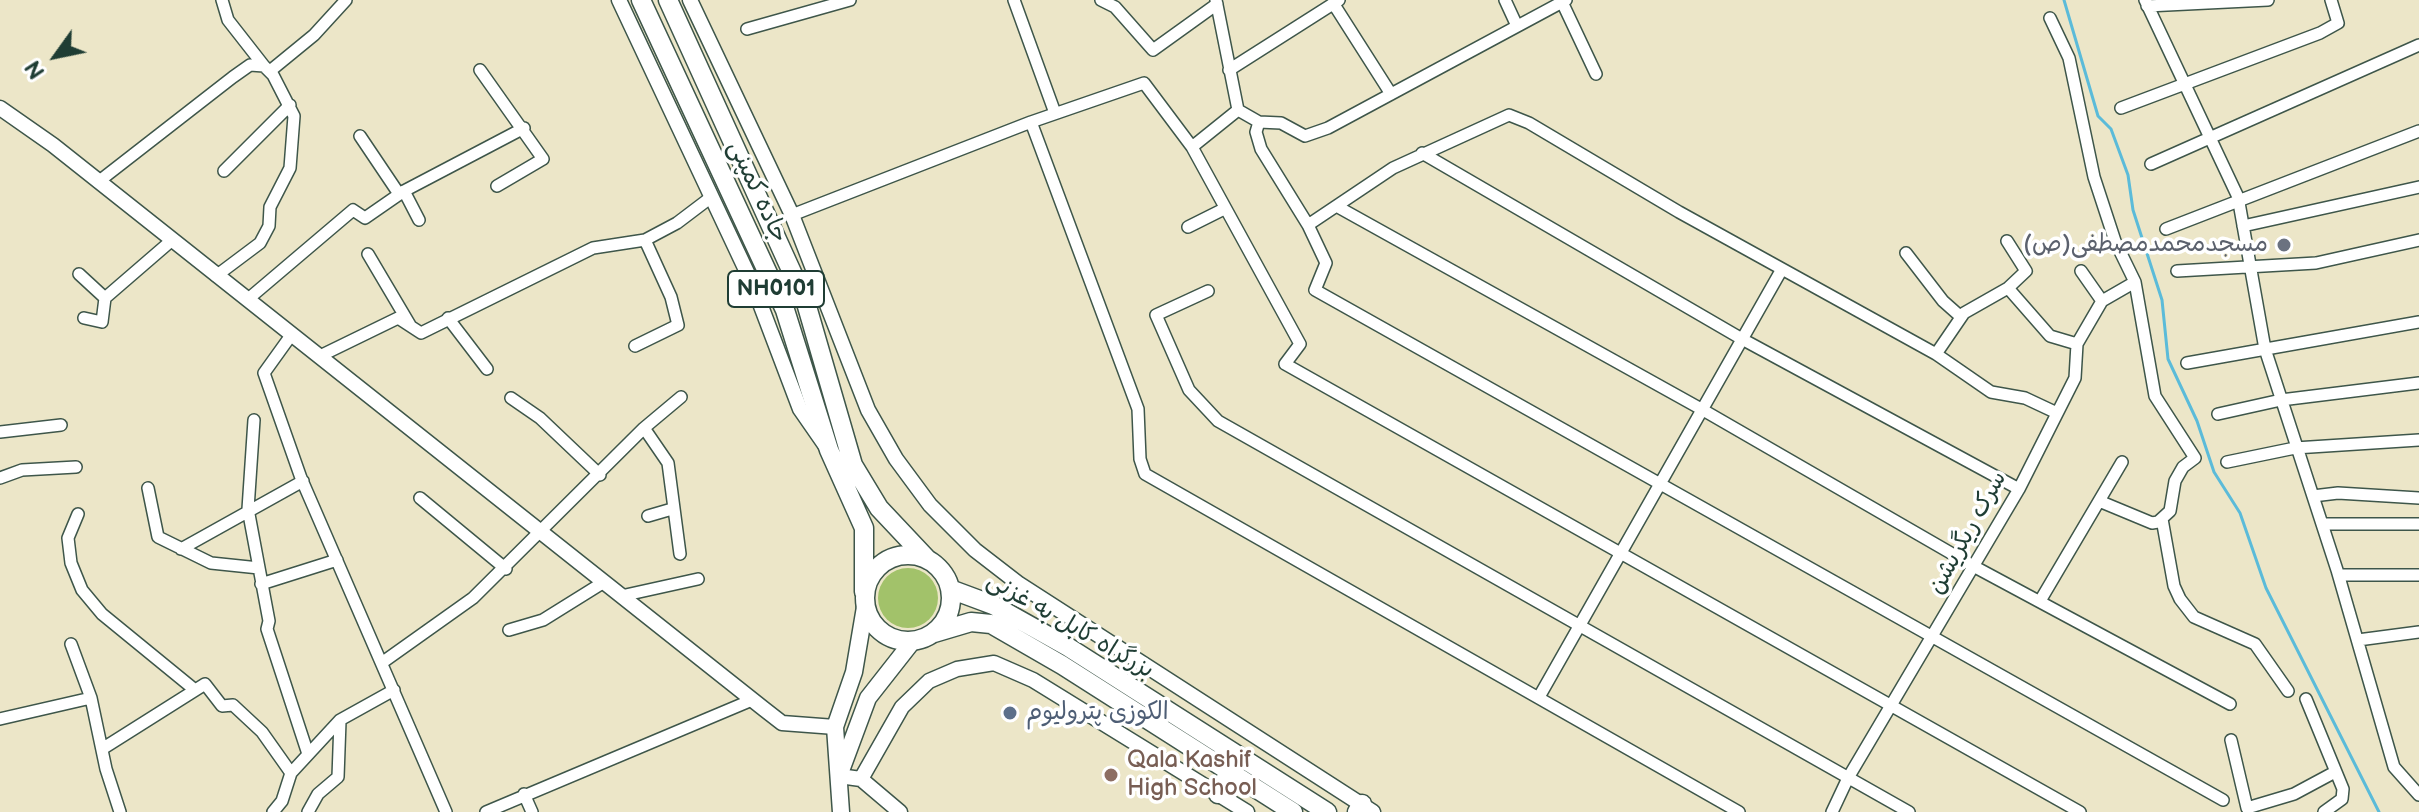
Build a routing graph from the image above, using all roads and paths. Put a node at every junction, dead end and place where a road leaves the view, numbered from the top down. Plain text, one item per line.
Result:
1 (222, 0) edge
2 (346, 0) edge
3 (619, 0) edge
4 (641, 0) edge
5 (668, 0) edge
6 (690, 0) edge
7 (850, 0) edge
8 (1014, 0) edge
9 (1101, 0) edge
10 (1505, 0) edge
11 (2268, 0) edge
12 (2331, 0) edge
13 (1564, 1) edge
14 (1216, 2) edge
15 (1336, 2) edge
16 (2146, 3) edge
17 (2050, 18) dead end
18 (1517, 26) junction
19 (747, 29) dead end
20 (2419, 45) edge
21 (267, 69) junction
22 (480, 70) dead end
23 (1229, 70) junction
24 (1596, 74) dead end
25 (2186, 84) junction
26 (1391, 94) junction
27 (290, 105) junction
28 (0, 108) edge
29 (2121, 108) dead end
30 (1238, 110) junction
31 (1055, 113) junction
32 (1031, 122) junction
33 (1259, 122) junction
34 (524, 128) junction
35 (2419, 131) edge
36 (360, 136) dead end
37 (2209, 139) junction
38 (1192, 147) junction
39 (1422, 153) junction
40 (2151, 164) dead end
41 (224, 171) dead end
42 (98, 182) junction
43 (497, 186) dead end
44 (2419, 187) edge
45 (401, 193) junction
46 (710, 198) junction
47 (2239, 202) junction
48 (1338, 207) junction
49 (1224, 209) junction
50 (792, 215) junction
51 (419, 220) dead end
52 (1308, 225) junction
53 (2243, 226) junction
54 (1188, 227) dead end
55 (2166, 229) dead end
56 (645, 240) junction
57 (2419, 240) edge
58 (171, 241) junction
59 (2007, 241) dead end
60 (1906, 253) dead end
61 (368, 254) dead end
62 (2250, 264) junction
63 (1782, 269) junction
64 (2081, 271) dead end
65 (2177, 271) dead end
66 (79, 274) dead end
67 (216, 276) junction
68 (2135, 282) junction
69 (2008, 288) junction
70 (1208, 291) dead end
71 (105, 298) junction
72 (247, 300) junction
73 (2102, 301) junction
74 (1961, 317) junction
75 (84, 318) dead end
76 (448, 318) junction
77 (2419, 322) edge
78 (410, 326) junction
79 (292, 334) junction
80 (1742, 339) junction
81 (2077, 344) junction
82 (635, 346) dead end
83 (2265, 349) junction
84 (1936, 354) junction
85 (320, 356) junction
86 (2187, 363) dead end
87 (487, 369) dead end
88 (2419, 383) edge
89 (681, 397) dead end
90 (511, 398) dead end
91 (2281, 400) junction
92 (1703, 410) junction
93 (2057, 413) junction
94 (2218, 414) dead end
95 (254, 420) dead end
96 (61, 425) dead end
97 (644, 428) junction
98 (0, 432) edge
99 (2419, 440) edge
100 (2295, 448) junction
101 (829, 450) junction
102 (2122, 462) dead end
103 (2227, 462) dead end
104 (76, 467) dead end
105 (600, 475) junction
106 (0, 478) edge
107 (303, 481) junction
108 (1662, 483) junction
109 (148, 488) dead end
110 (2019, 489) junction
111 (2313, 496) junction
112 (420, 498) dead end
113 (2419, 498) edge
114 (2099, 501) junction
115 (248, 509) junction
116 (672, 509) junction
117 (78, 514) dead end
118 (648, 516) dead end
119 (2162, 519) junction
120 (2322, 524) junction
121 (2419, 524) edge
122 (542, 533) junction
123 (181, 549) junction
124 (1621, 553) junction
125 (680, 554) dead end
126 (337, 560) junction
127 (928, 560) junction
128 (1975, 567) junction
129 (259, 568) junction
130 (506, 569) junction
131 (2339, 575) junction
132 (2419, 575) edge
133 (698, 579) dead end
134 (604, 582) junction
135 (261, 584) junction
136 (950, 589) junction
137 (621, 596) junction
138 (865, 600) junction
139 (2040, 601) junction
140 (1579, 625) junction
141 (509, 630) dead end
142 (2419, 632) edge
143 (934, 633) junction
144 (1935, 636) junction
145 (2358, 640) junction
146 (912, 642) junction
147 (71, 644) dead end
148 (383, 662) junction
149 (195, 690) junction
150 (394, 690) junction
151 (2288, 691) dead end
152 (1539, 697) junction
153 (91, 698) junction
154 (2306, 699) dead end
155 (752, 700) junction
156 (2230, 704) dead end
157 (1892, 706) junction
158 (0, 719) edge
159 (340, 720) junction
160 (835, 727) junction
161 (2231, 740) dead end
162 (102, 749) junction
163 (308, 754) junction
164 (1229, 772) junction
165 (2335, 772) junction
166 (291, 773) junction
167 (839, 776) junction
168 (1848, 778) junction
169 (861, 779) junction
170 (524, 794) junction
171 (1218, 794) junction
172 (2419, 795) edge
173 (2223, 800) dead end
174 (1364, 809) edge
175 (120, 812) edge
176 (273, 812) edge
177 (308, 812) edge
178 (446, 812) edge
179 (486, 812) edge
180 (532, 812) edge
181 (831, 812) edge
182 (841, 812) edge
183 (900, 812) edge
184 (1247, 812) edge
185 (1293, 812) edge
186 (1327, 812) edge
187 (1739, 812) edge
188 (1832, 812) edge
189 (1909, 812) edge
190 (2080, 812) edge
191 (2324, 812) edge

1 - 21 street
2 - 21 street
3 - 46 street
4 - 101 highway, جاده کمپنی / NH0101
5 - 127 highway, جاده کمپنی / NH0101
6 - 50 street
7 - 19 street
8 - 31 street
9 - 14 street
10 - 18 street
11 - 16 street
12 - 25 street
13 - 18 street
13 - 24 street
14 - 23 street
15 - 23 street
15 - 26 street
16 - 25 street
17 - 68 street
18 - 26 street
20 - 37 street
21 - 27 street
21 - 42 street
22 - 34 street
23 - 30 street
25 - 29 street
25 - 37 street
26 - 33 street
27 - 41 street
27 - 67 street
28 - 42 street
30 - 33 street
30 - 38 street
31 - 32 street
31 - 38 street
32 - 50 street
32 - 152 street
33 - 52 street
34 - 43 street
34 - 45 street
35 - 47 street
36 - 45 street
37 - 40 street
37 - 47 street
38 - 49 street
39 - 48 street
39 - 63 street
39 - 80 street
42 - 58 street
44 - 53 street
45 - 51 street
45 - 72 street
46 - 56 street
46 - 101 street
47 - 53 street
47 - 55 street
48 - 52 street
48 - 92 street
49 - 54 street
49 - 124 street
50 - 174 street
52 - 108 street
53 - 62 street
56 - 76 street
56 - 82 street
57 - 62 street
58 - 67 street
58 - 71 street
59 - 69 street
60 - 74 street
61 - 78 street
62 - 65 street
62 - 83 street
63 - 80 street
63 - 84 street
64 - 73 street
66 - 71 street
67 - 72 street
68 - 73 street, سرک ریگریشن
68 - 119 street
69 - 74 street
69 - 81 street
70 - 140 street
71 - 75 street
72 - 79 street
73 - 81 street, سرک ریگریشن
74 - 84 street
76 - 78 street
76 - 87 street
77 - 83 street
78 - 85 street
79 - 85 street
79 - 107 street
80 - 92 street
80 - 110 street
81 - 93 street, سرک ریگریشن
83 - 86 street
83 - 91 street
84 - 93 street
85 - 122 street
88 - 91 street
89 - 97 street
90 - 105 street
91 - 94 street
91 - 100 street
92 - 108 street
92 - 128 street
93 - 110 street, سرک ریگریشن
95 - 115 street
96 - 98 street
97 - 105 street
97 - 116 street
99 - 100 street
100 - 103 street
100 - 111 street
101 - 138 highway, جاده کمپنی / NH0101
102 - 114 street
104 - 106 street
105 - 122 street
107 - 115 street
107 - 126 street
108 - 124 street
108 - 144 street
109 - 123 street
110 - 128 street, سرک ریگریشن
111 - 113 street
111 - 120 street
112 - 130 street
114 - 119 street
114 - 139 street
115 - 123 street
115 - 129 street
116 - 118 street
116 - 125 street
117 - 149 street
119 - 151 street
120 - 121 street
120 - 131 street
122 - 130 street
122 - 134 street
123 - 129 street
124 - 140 street
124 - 157 street
126 - 135 street
126 - 148 street
127 - 136 highway, NH0101
127 - 138 highway
128 - 139 street
128 - 144 street, سرک ریگریشن
129 - 135 street
130 - 148 street
131 - 132 street
131 - 145 street
133 - 137 street
134 - 137 street
134 - 141 street
135 - 163 street
136 - 143 highway
136 - 186 highway, بزرگراه کابل به غزنی
137 - 155 street
138 - 146 highway
138 - 160 main road
139 - 156 street
140 - 152 street
140 - 168 street
142 - 145 street
143 - 146 highway
143 - 164 highway, بزرگراه کابل به غزنی
144 - 157 street, سرک ریگریشن
144 - 173 street
145 - 172 street
146 - 167 main road
147 - 153 street
148 - 150 street
149 - 162 street
149 - 166 street
150 - 159 street
150 - 178 street
152 - 187 street
153 - 158 street
153 - 162 street
154 - 165 street
155 - 160 street
155 - 170 street
157 - 168 street, سرک ریگریشن
157 - 190 street
159 - 163 street
159 - 177 street
160 - 167 main road
161 - 165 street
162 - 175 street
163 - 166 street
164 - 171 highway
164 - 185 highway, بزرگراه کابل به غزنی
165 - 191 street
166 - 176 street
167 - 169 street
167 - 181 main road
167 - 182 main road
168 - 188 street, سرک ریگریشن
168 - 189 street
169 - 171 street
169 - 183 street
170 - 179 street
170 - 180 street
171 - 184 street

